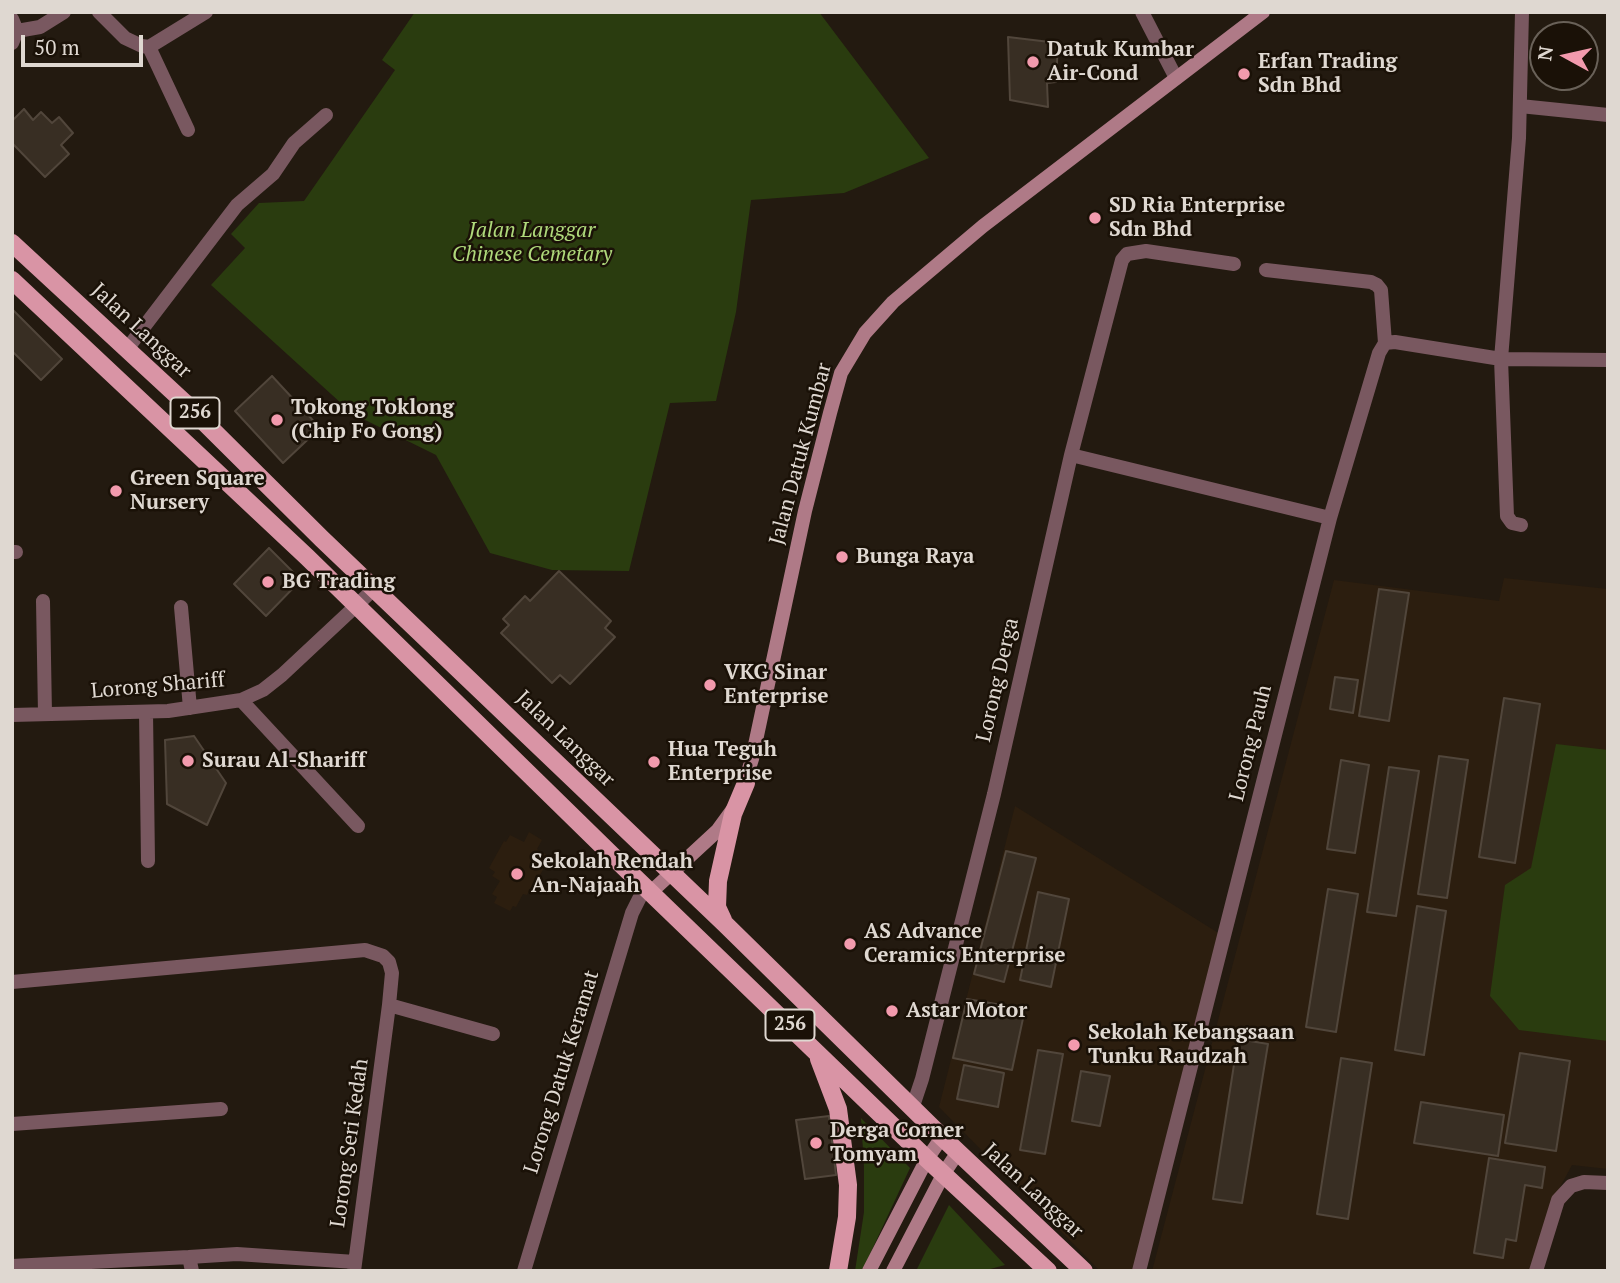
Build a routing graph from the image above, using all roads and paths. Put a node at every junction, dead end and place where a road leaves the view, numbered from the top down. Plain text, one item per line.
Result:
1 (64, 12) edge
2 (99, 12) edge
3 (206, 12) edge
4 (1142, 12) edge
5 (1263, 12) edge
6 (1522, 12) edge
7 (14, 31) edge
8 (149, 47) junction
9 (1176, 78) junction
10 (1520, 106) junction
11 (326, 115) dead end
12 (1608, 116) edge
13 (188, 130) dead end
14 (12, 243) edge
15 (1234, 264) dead end
16 (1266, 270) dead end
17 (12, 280) edge
18 (1385, 343) junction
19 (127, 349) junction
20 (1501, 359) junction
21 (1608, 359) edge
22 (1071, 455) junction
23 (1330, 519) junction
24 (1521, 525) dead end
25 (374, 589) junction
26 (43, 601) dead end
27 (356, 606) junction
28 (181, 607) dead end
29 (241, 700) junction
30 (190, 708) junction
31 (146, 712) junction
32 (45, 714) junction
33 (12, 715) edge
34 (746, 783) junction
35 (358, 826) dead end
36 (148, 861) dead end
37 (671, 873) junction
38 (648, 890) junction
39 (725, 924) junction
40 (12, 982) edge
41 (389, 1005) junction
42 (494, 1034) dead end
43 (816, 1050) junction
44 (221, 1109) dead end
45 (912, 1109) junction
46 (12, 1124) edge
47 (942, 1137) junction
48 (958, 1152) junction
49 (928, 1159) junction
50 (944, 1173) junction
51 (1608, 1183) edge
52 (190, 1264) edge
53 (354, 1266) edge
54 (21, 1268) edge
55 (524, 1271) edge
56 (838, 1271) edge
57 (869, 1271) edge
58 (893, 1271) edge
59 (1048, 1271) edge
60 (1084, 1271) edge
61 (1139, 1271) edge
62 (1536, 1271) edge

1 - 7 street
2 - 8 street
3 - 8 street
4 - 9 street
5 - 9 main road, Jalan Datuk Kumbar
6 - 10 street
8 - 13 street
9 - 34 main road, Jalan Datuk Kumbar
10 - 12 street
10 - 20 street
11 - 19 street
14 - 19 main road, Jalan Langgar / 256
15 - 22 street, Lorong Derga
16 - 18 street
17 - 27 main road, 256
18 - 20 street
18 - 23 street, Lorong Pauh
19 - 25 main road, Jalan Langgar / 256
20 - 21 street
20 - 24 street
22 - 23 street
22 - 45 street, Lorong Derga
23 - 61 street, Lorong Pauh
25 - 27 street, Lorong Shariff
25 - 37 main road, Jalan Langgar / 256
26 - 32 street
27 - 29 street, Lorong Shariff
27 - 38 main road, 256
28 - 30 street
29 - 30 street, Lorong Shariff
29 - 35 street
30 - 31 street, Lorong Shariff
31 - 32 street, Lorong Shariff
31 - 36 street
32 - 33 street, Lorong Shariff
34 - 37 main road, Jalan Datuk Kumbar
34 - 39 main road
37 - 38 main road, Jalan Datuk Kumbar
37 - 39 main road, Jalan Langgar / 256
38 - 43 main road, 256
38 - 55 street, Lorong Datuk Keramat
39 - 45 main road, Jalan Langgar / 256
40 - 41 street, Lorong Seri Kedah
41 - 42 street
41 - 53 street, Lorong Seri Kedah
43 - 49 main road, 256
43 - 56 main road
44 - 46 street
45 - 47 main road, Jalan Langgar / 256
47 - 48 main road, Jalan Langgar / 256
47 - 49 main road
48 - 50 main road
48 - 60 main road, Jalan Langgar / 256
49 - 50 main road, 256
49 - 57 main road
50 - 58 main road
50 - 59 main road, 256
51 - 62 street
52 - 53 street
52 - 54 street

